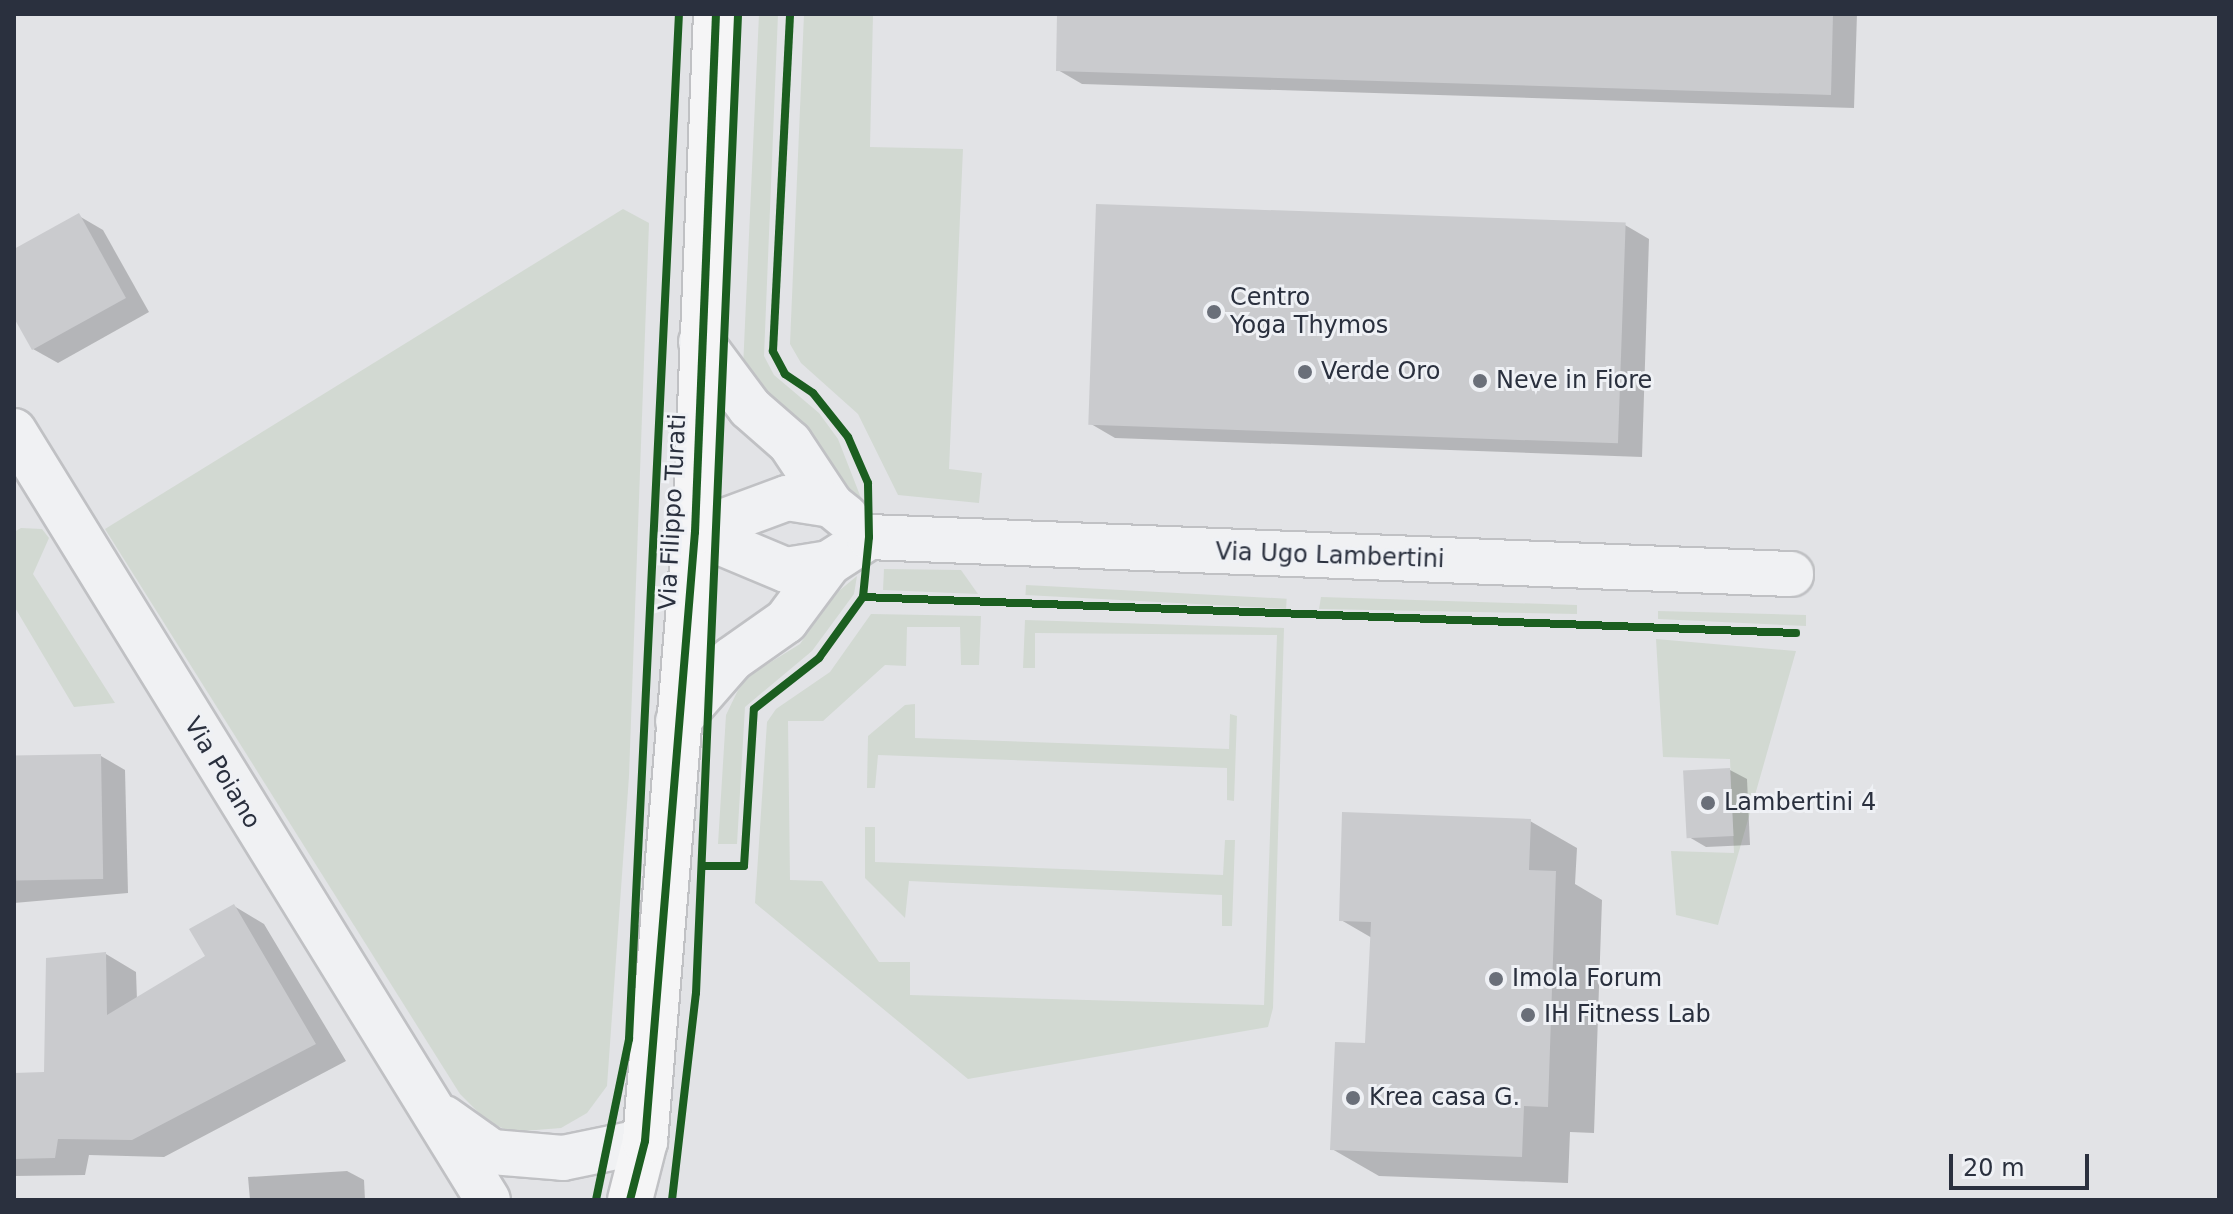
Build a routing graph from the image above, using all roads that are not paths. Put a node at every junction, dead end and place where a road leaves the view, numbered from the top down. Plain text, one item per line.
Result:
1 (716, 14) edge
2 (701, 342) junction
3 (14, 431) edge
4 (831, 505) junction
5 (695, 532) junction
6 (869, 537) junction
7 (829, 563) junction
8 (1791, 574) dead end
9 (678, 721) junction
10 (435, 1112) junction
11 (645, 1141) junction
12 (488, 1200) edge
13 (630, 1200) edge

1 - 2 main road, Via Filippo Turati
2 - 4 street
2 - 5 main road, Via Filippo Turati
3 - 10 street, Via Poiano
4 - 5 street
4 - 6 street
5 - 7 street
5 - 9 main road, Via Filippo Turati
6 - 7 street
6 - 8 street, Via Ugo Lambertini
7 - 9 street
9 - 11 main road, Via Filippo Turati
10 - 11 street, Via Poiano
10 - 12 street, Via Poiano
11 - 13 main road, Via Filippo Turati

